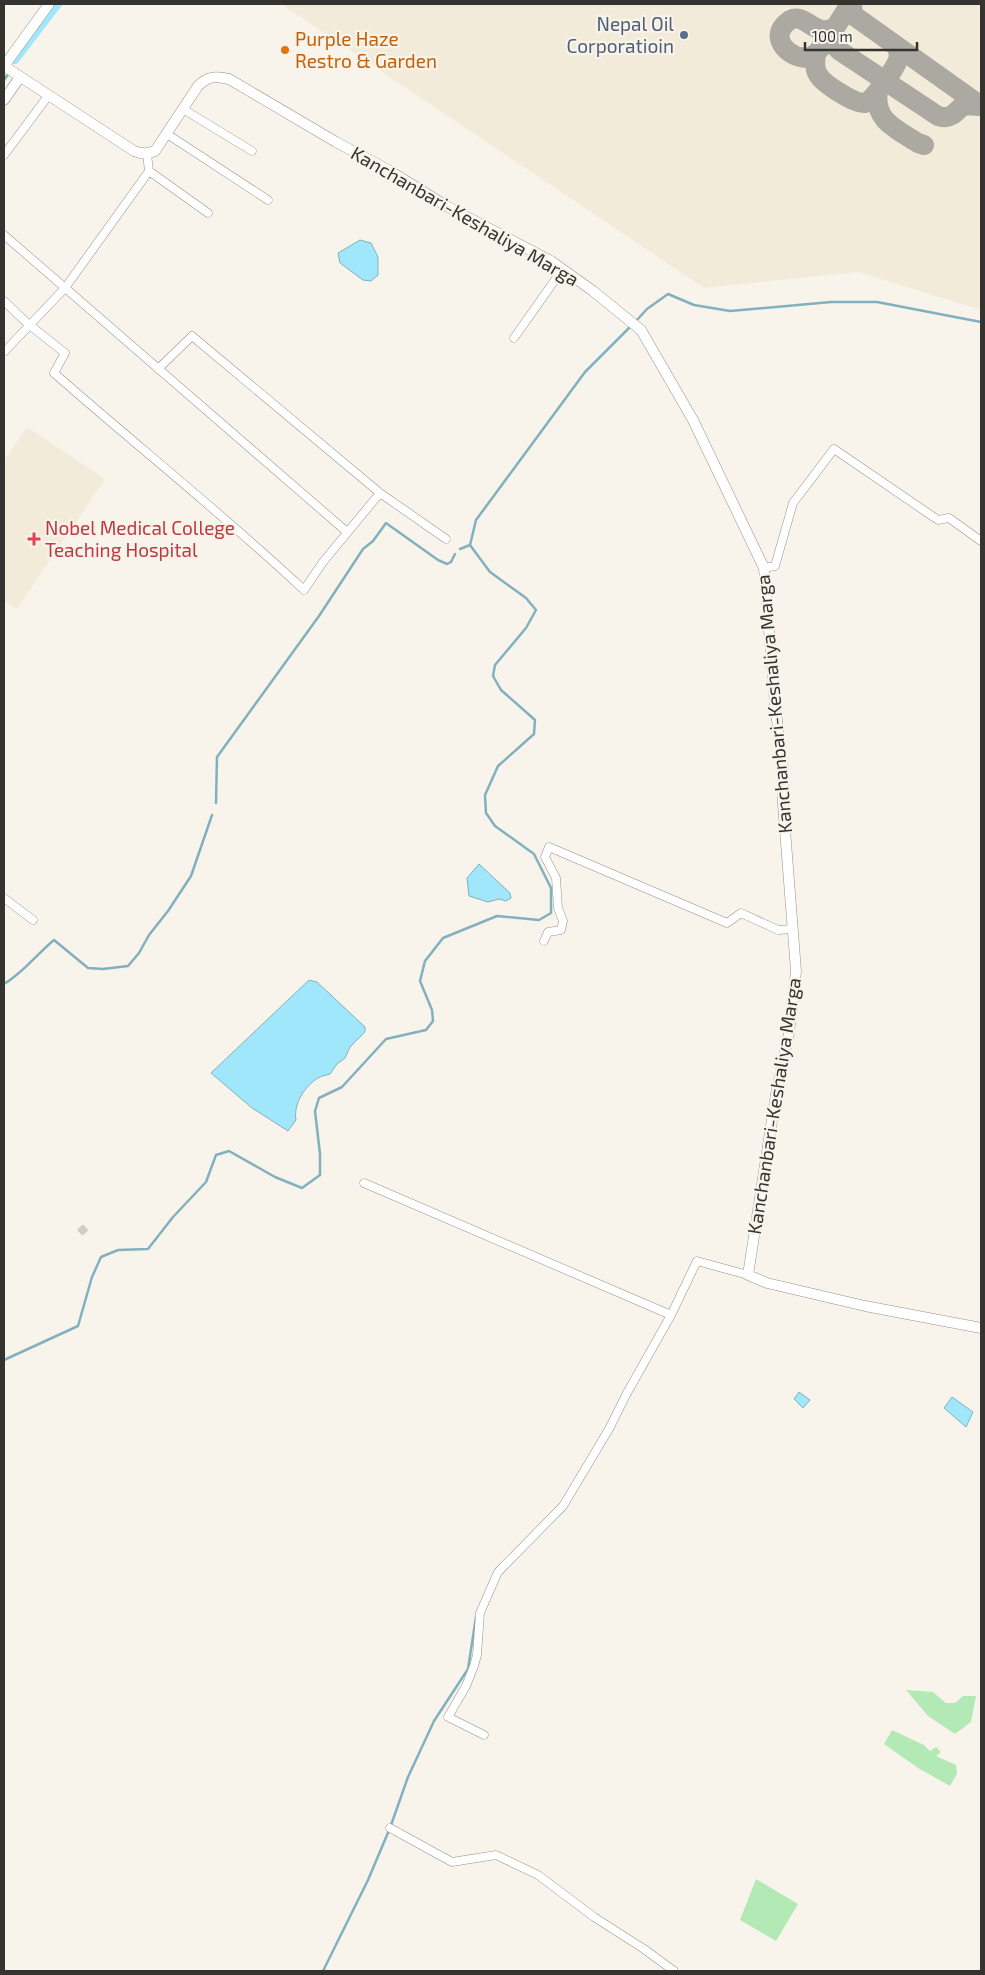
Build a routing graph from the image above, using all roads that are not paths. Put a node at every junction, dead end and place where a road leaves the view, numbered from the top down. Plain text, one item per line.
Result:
1 (49, 4) edge
2 (5, 66) edge
3 (17, 76) junction
4 (48, 96) junction
5 (4, 100) edge
6 (183, 109) junction
7 (167, 134) junction
8 (252, 151) dead end
9 (147, 154) junction
10 (4, 155) edge
11 (149, 170) junction
12 (268, 200) dead end
13 (208, 212) dead end
14 (4, 235) edge
15 (562, 270) junction
16 (65, 288) junction
17 (4, 301) edge
18 (29, 325) junction
19 (514, 338) dead end
20 (4, 352) edge
21 (158, 369) junction
22 (380, 493) junction
23 (347, 532) junction
24 (446, 539) dead end
25 (981, 541) edge
26 (764, 568) junction
27 (4, 898) edge
28 (33, 920) dead end
29 (792, 929) junction
30 (544, 941) dead end
31 (364, 1183) dead end
32 (748, 1275) junction
33 (671, 1315) junction
34 (981, 1328) edge
35 (484, 1735) dead end
36 (390, 1828) dead end
37 (674, 1971) edge

1 - 2 street
2 - 3 street
3 - 4 street
3 - 5 street
4 - 9 street
4 - 10 street
6 - 7 street, Kanchanbari-Keshaliya Marga
6 - 8 street
6 - 15 street, Kanchanbari-Keshaliya Marga
7 - 9 street, Kanchanbari-Keshaliya Marga
7 - 12 street
9 - 11 street
11 - 13 street
11 - 16 street
14 - 16 street
15 - 19 street
15 - 26 street, Kanchanbari-Keshaliya Marga
16 - 18 street
16 - 21 street
17 - 18 street
18 - 20 street
18 - 23 street
21 - 22 street
21 - 23 street
22 - 23 street
22 - 24 street
25 - 26 street
26 - 29 street, Kanchanbari-Keshaliya Marga
27 - 28 street
29 - 30 street
29 - 32 street, Kanchanbari-Keshaliya Marga
31 - 33 street
32 - 33 street
32 - 34 street
33 - 35 street
36 - 37 street

